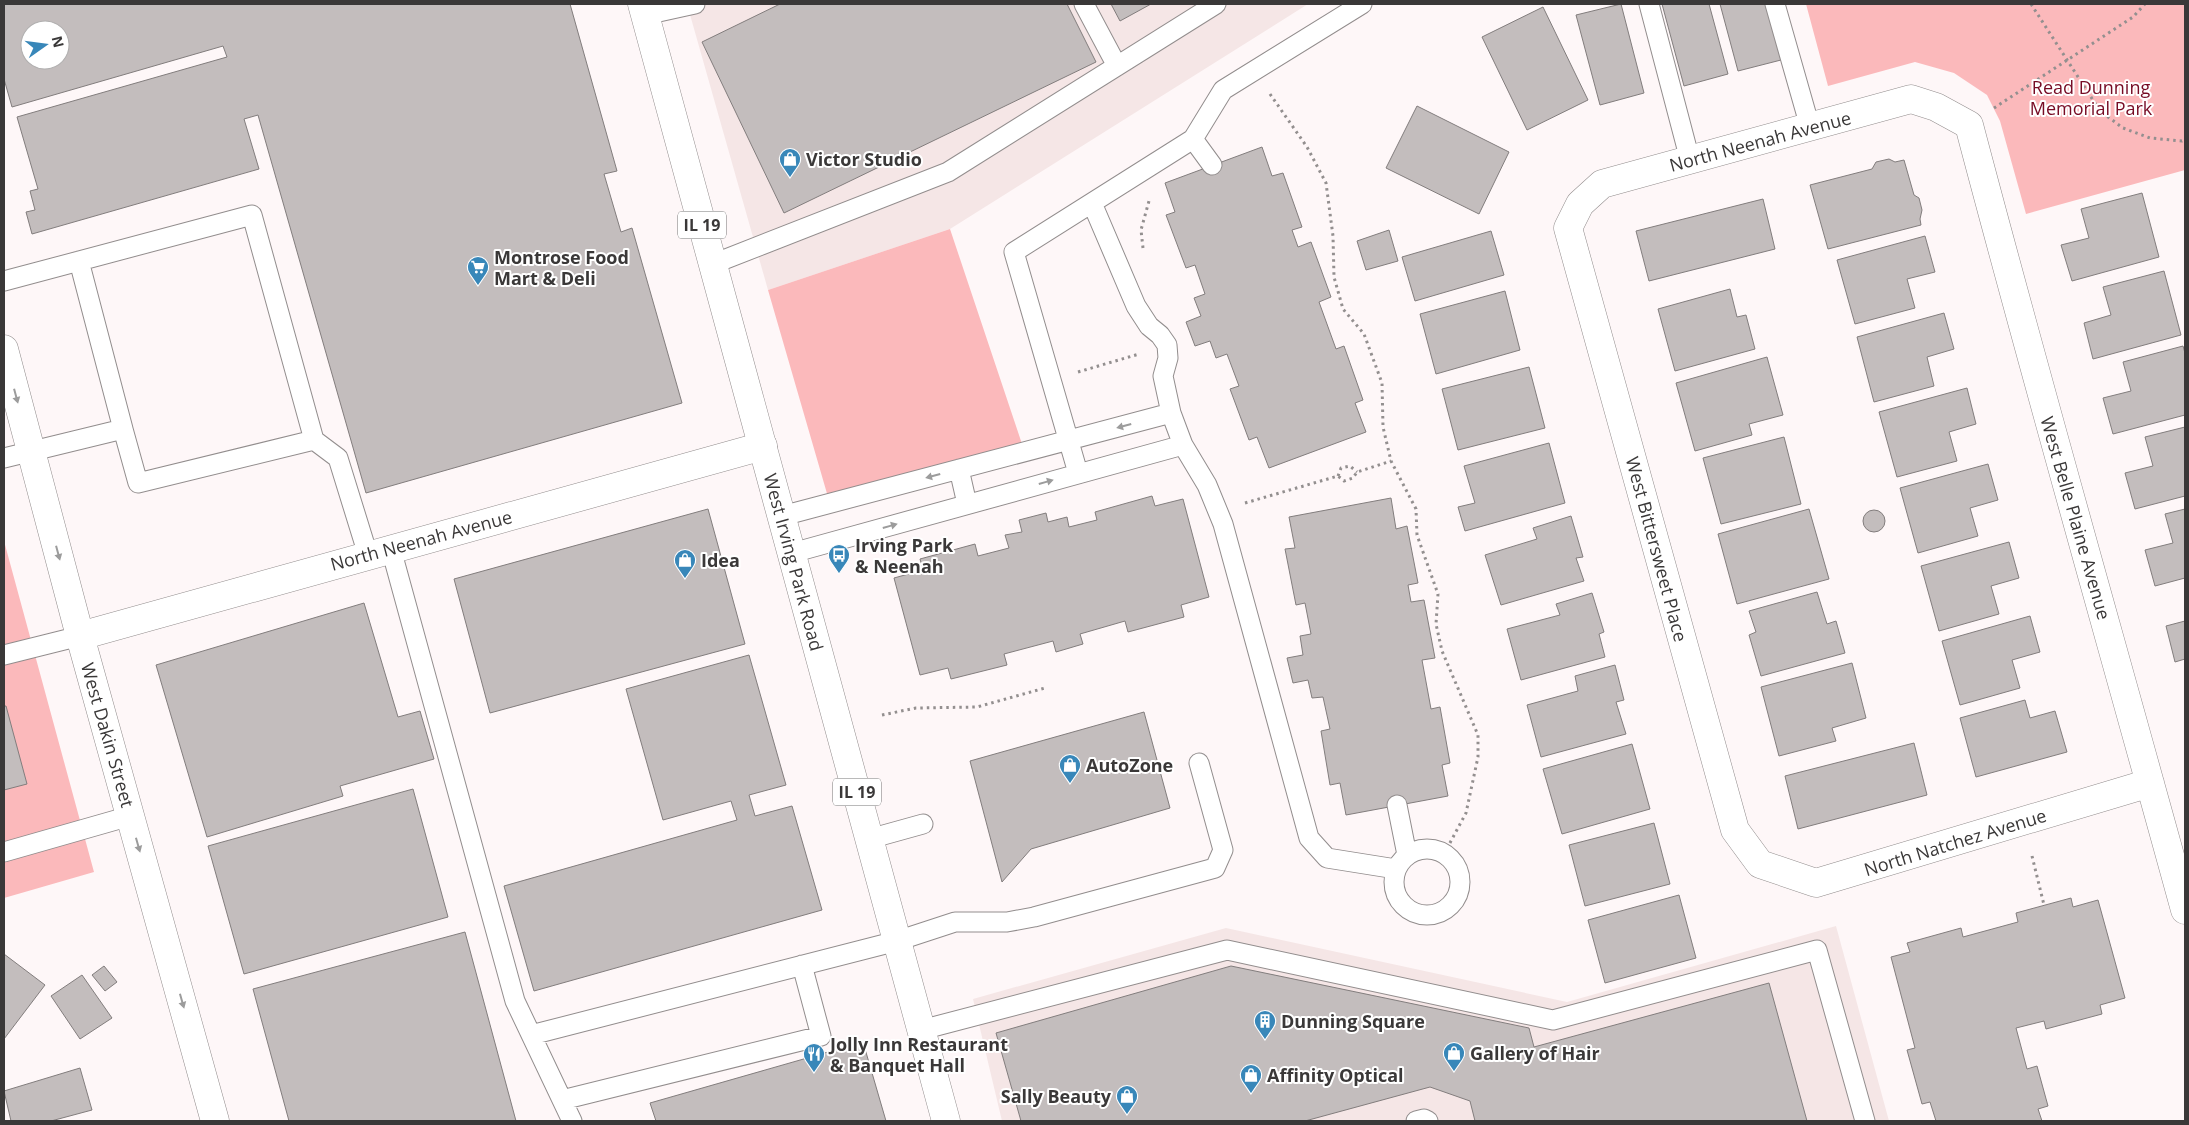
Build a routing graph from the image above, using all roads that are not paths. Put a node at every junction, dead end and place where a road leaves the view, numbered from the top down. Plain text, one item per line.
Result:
1 (695, 4) edge
2 (1084, 4) edge
3 (1216, 4) edge
4 (1362, 4) edge
5 (1648, 4) edge
6 (1775, 4) edge
7 (643, 10) edge
8 (1117, 66) junction
9 (1968, 125) joint
10 (1810, 127) junction
11 (1193, 139) junction
12 (1690, 160) junction
13 (1212, 165) dead end
14 (1092, 203) junction
15 (1568, 228) joint
16 (79, 261) junction
17 (713, 264) junction
18 (4, 281) edge
19 (4, 349) edge
20 (1171, 413) junction
21 (123, 429) junction
22 (314, 440) junction
23 (1068, 440) junction
24 (763, 446) junction
25 (1183, 446) junction
26 (31, 451) junction
27 (4, 458) edge
28 (959, 470) junction
29 (1078, 474) junction
30 (967, 504) junction
31 (782, 516) junction
32 (380, 552) junction
33 (792, 553) junction
34 (80, 636) junction
35 (4, 655) edge
36 (1199, 763) dead end
37 (2150, 783) junction
38 (1397, 805) dead end
39 (130, 816) junction
40 (922, 824) dead end
41 (869, 838) junction
42 (4, 852) edge
43 (1402, 862) junction
44 (1760, 864) joint
45 (2185, 910) edge
46 (897, 940) junction
47 (802, 965) junction
48 (921, 1030) junction
49 (531, 1035) junction
50 (562, 1100) junction
51 (215, 1121) edge
52 (572, 1121) edge
53 (946, 1121) edge
54 (1416, 1121) edge
55 (1428, 1121) edge
56 (1865, 1121) edge

1 - 7 lane
2 - 8 lane
3 - 8 lane
4 - 11 lane
5 - 12 lane
6 - 10 lane
7 - 17 street, West Irving Park Road / IL 19
8 - 17 lane
9 - 10 street, North Neenah Avenue
9 - 37 street, West Belle Plaine Avenue
10 - 12 street, North Neenah Avenue
11 - 13 lane
11 - 14 lane
12 - 15 street, North Neenah Avenue
14 - 20 lane
14 - 23 lane
15 - 44 street, West Bittersweet Place
16 - 18 lane
16 - 21 lane
16 - 22 lane
17 - 24 street, West Irving Park Road / IL 19
19 -> 26 street, West Dakin Street
20 -> 23 lane
20 - 25 lane
21 - 22 lane
21 - 26 lane
22 - 32 lane
23 - 28 lane
23 - 29 lane
24 - 31 street, West Irving Park Road / IL 19
24 - 32 street, North Neenah Avenue
25 - 29 lane
25 - 43 lane
26 - 27 lane
26 -> 34 street, West Dakin Street
28 - 30 lane
28 -> 31 lane
30 -> 29 lane
33 -> 30 lane
31 - 33 street, West Irving Park Road / IL 19
32 - 34 street, North Neenah Avenue
32 - 49 lane
33 - 41 street, West Irving Park Road / IL 19
34 - 35 lane
34 - 39 street, West Dakin Street
36 - 46 lane
37 - 44 street, North Natchez Avenue
37 - 45 street, West Belle Plaine Avenue
38 - 43 lane
39 - 42 lane
39 -> 51 street, West Dakin Street
40 - 41 lane
41 - 46 street, West Irving Park Road / IL 19
43 - 43 lane
46 - 47 lane
46 - 48 street, West Irving Park Road / IL 19
47 - 49 lane
47 - 50 lane
48 - 53 street, West Irving Park Road / IL 19
48 - 56 lane
49 - 50 lane
50 - 52 lane
54 - 55 lane

